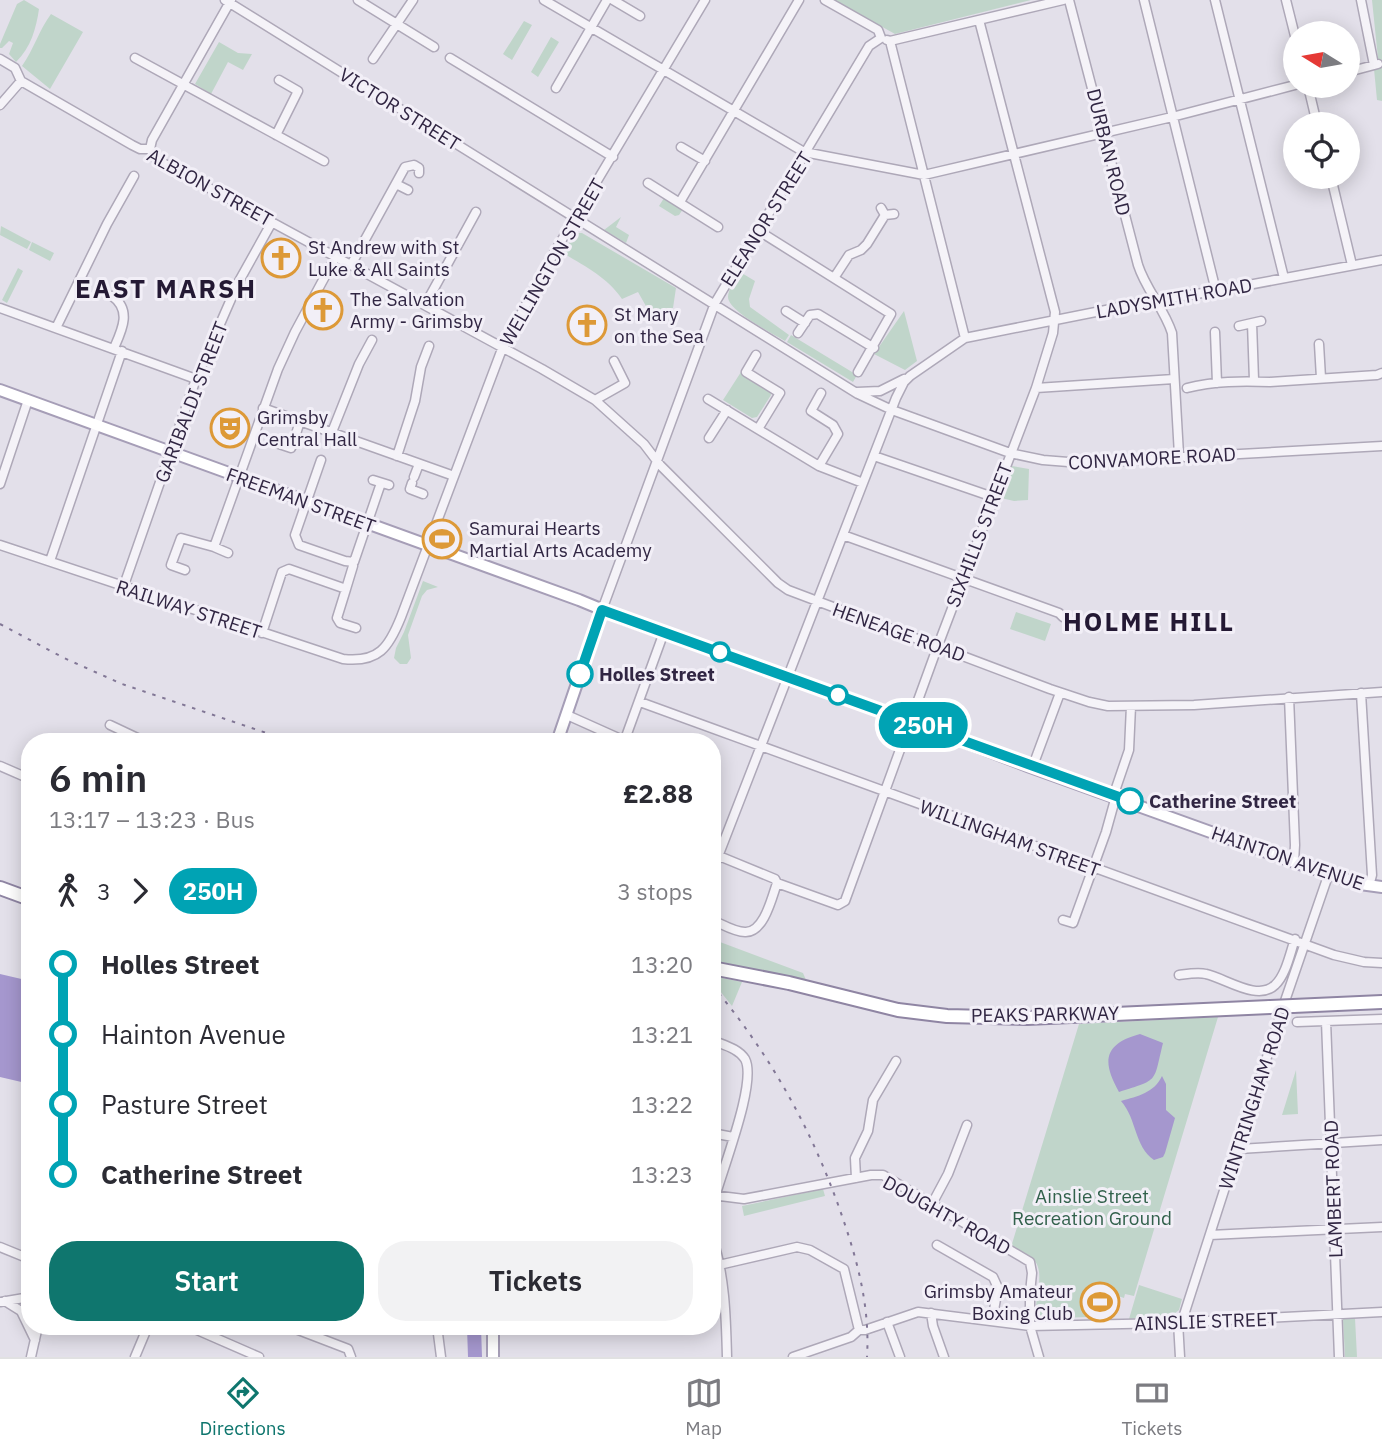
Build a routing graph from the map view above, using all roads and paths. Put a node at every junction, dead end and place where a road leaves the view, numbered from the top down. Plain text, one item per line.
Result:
1 (358, 0) edge
2 (413, 0) edge
3 (544, 0) edge
4 (610, 0) edge
5 (705, 0) edge
6 (799, 0) edge
7 (825, 0) edge
8 (1063, 0) edge
9 (1069, 0) edge
10 (1144, 0) edge
11 (1215, 0) edge
12 (1286, 0) edge
13 (1361, 0) edge
14 (229, 1) edge
15 (640, 16) dead end
16 (979, 20) junction
17 (1291, 21) edge
18 (396, 24) junction
19 (591, 27) junction
20 (881, 38) junction
21 (890, 41) junction
22 (434, 47) dead end
23 (135, 58) dead end
24 (450, 58) dead end
25 (0, 59) edge
26 (373, 59) dead end
27 (664, 69) junction
28 (1360, 69) edge
29 (279, 80) dead end
30 (21, 81) junction
31 (184, 85) junction
32 (555, 88) dead end
33 (1283, 88) edge
34 (1239, 99) junction
35 (0, 105) edge
36 (734, 111) junction
37 (1172, 117) junction
38 (1104, 132) junction
39 (276, 135) junction
40 (681, 147) dead end
41 (150, 149) junction
42 (1013, 152) junction
43 (807, 153) junction
44 (613, 157) junction
45 (324, 161) dead end
46 (705, 161) junction
47 (419, 173) dead end
48 (924, 175) junction
49 (134, 176) dead end
50 (648, 183) dead end
51 (396, 184) junction
52 (1334, 189) edge
53 (408, 190) dead end
54 (680, 202) junction
55 (476, 212) dead end
56 (886, 212) dead end
57 (576, 218) junction
58 (272, 222) junction
59 (719, 227) dead end
60 (759, 231) junction
61 (336, 256) junction
62 (1382, 260) edge
63 (351, 265) junction
64 (1352, 265) junction
65 (834, 278) junction
66 (1284, 278) junction
67 (1216, 291) junction
68 (112, 296) dead end
69 (1156, 300) junction
70 (715, 303) junction
71 (425, 305) junction
72 (0, 308) edge
73 (786, 311) dead end
74 (1055, 321) junction
75 (805, 323) junction
76 (1239, 326) dead end
77 (56, 328) junction
78 (1215, 332) dead end
79 (798, 333) dead end
80 (965, 338) junction
81 (372, 340) dead end
82 (1319, 344) dead end
83 (429, 346) dead end
84 (874, 348) junction
85 (118, 349) junction
86 (502, 349) junction
87 (756, 355) dead end
88 (614, 361) dead end
89 (859, 372) dead end
90 (1382, 373) edge
91 (910, 376) junction
92 (1321, 378) junction
93 (196, 379) junction
94 (1174, 379) junction
95 (1254, 380) junction
96 (1217, 383) junction
97 (1036, 388) junction
98 (1187, 388) dead end
99 (852, 389) junction
100 (0, 390) edge
101 (821, 393) dead end
102 (708, 398) dead end
103 (28, 400) junction
104 (595, 400) junction
105 (264, 408) junction
106 (727, 410) junction
107 (892, 410) junction
108 (300, 421) junction
109 (97, 425) junction
110 (758, 429) junction
111 (332, 432) junction
112 (709, 438) dead end
113 (276, 443) dead end
114 (1382, 446) edge
115 (170, 453) junction
116 (1010, 453) junction
117 (1179, 455) junction
118 (397, 456) junction
119 (874, 456) junction
120 (321, 460) dead end
121 (657, 460) junction
122 (419, 464) junction
123 (819, 466) junction
124 (454, 476) junction
125 (238, 478) junction
126 (381, 483) dead end
127 (863, 483) junction
128 (0, 484) edge
129 (423, 494) dead end
130 (993, 497) junction
131 (306, 503) junction
132 (367, 524) junction
133 (843, 536) junction
134 (0, 545) edge
135 (429, 546) junction
136 (215, 547) junction
137 (228, 553) dead end
138 (50, 561) junction
139 (354, 562) junction
140 (185, 570) dead end
141 (963, 577) junction
142 (123, 588) junction
143 (346, 589) junction
144 (817, 601) junction
145 (602, 610) junction
146 (1063, 617) dead end
147 (356, 628) dead end
148 (664, 632) junction
149 (262, 633) junction
150 (938, 646) junction
151 (379, 654) joint
152 (787, 677) junction
153 (1382, 692) edge
154 (1060, 693) junction
155 (1362, 693) junction
156 (1289, 697) junction
157 (640, 702) junction
158 (1131, 706) junction
159 (567, 715) junction
160 (911, 721) junction
161 (110, 725) dead end
162 (127, 733) edge
163 (560, 733) edge
164 (606, 733) edge
165 (628, 733) edge
166 (762, 746) junction
167 (0, 766) edge
168 (1030, 767) junction
169 (21, 775) edge
170 (884, 793) junction
171 (1114, 795) junction
172 (721, 851) edge
173 (721, 857) edge
174 (1294, 862) junction
175 (1093, 868) junction
176 (1329, 873) junction
177 (777, 882) junction
178 (1369, 886) junction
179 (1382, 887) edge
180 (0, 888) edge
181 (21, 896) edge
182 (1063, 919) dead end
183 (721, 923) edge
184 (1295, 939) junction
185 (1305, 943) junction
186 (1382, 963) edge
187 (721, 970) edge
188 (1178, 975) dead end
189 (1382, 1002) edge
190 (1382, 1019) edge
191 (1326, 1021) junction
192 (1297, 1022) dead end
193 (721, 1044) edge
194 (896, 1061) dead end
195 (967, 1125) dead end
196 (721, 1135) edge
197 (733, 1137) junction
198 (1382, 1140) edge
199 (1331, 1143) junction
200 (1239, 1149) junction
201 (721, 1174) edge
202 (856, 1178) junction
203 (721, 1196) edge
204 (932, 1204) junction
205 (1382, 1227) edge
206 (1335, 1229) junction
207 (1210, 1235) junction
208 (937, 1245) dead end
209 (0, 1247) edge
210 (21, 1256) edge
211 (721, 1265) edge
212 (721, 1280) edge
213 (21, 1299) edge
214 (3, 1302) edge
215 (21, 1311) edge
216 (1382, 1312) edge
217 (931, 1313) junction
218 (1338, 1315) junction
219 (992, 1321) junction
220 (887, 1322) junction
221 (1178, 1322) junction
222 (1030, 1326) junction
223 (859, 1330) junction
224 (33, 1335) edge
225 (36, 1335) edge
226 (144, 1335) edge
227 (217, 1335) edge
228 (310, 1335) edge
229 (438, 1335) edge
230 (493, 1335) edge
231 (35, 1340) junction
232 (254, 1356) edge
233 (795, 1356) edge
234 (31, 1357) edge
235 (135, 1357) edge
236 (351, 1357) edge
237 (441, 1357) edge
238 (493, 1357) edge
239 (727, 1357) edge
240 (900, 1357) edge
241 (944, 1357) edge
242 (1039, 1357) edge
243 (1180, 1357) edge
244 (1339, 1357) edge

1 - 18 street
2 - 18 street
3 - 19 street
4 - 15 street
4 - 19 street
5 - 27 street, WELLINGTON STREET
6 - 36 street
7 - 20 street
8 - 16 street
9 - 38 street, DURBAN ROAD
10 - 37 street
11 - 34 street
12 - 17 street
13 - 28 street
14 - 31 street
14 - 57 street, VICTOR STREET
16 - 21 street
16 - 42 street
18 - 22 street
18 - 26 street
19 - 27 street
19 - 32 street
20 - 21 street
20 - 43 street, ELEANOR STREET
21 - 48 street
23 - 31 street
24 - 44 street
25 - 30 street, ALBION STREET
27 - 36 street
27 - 44 street, WELLINGTON STREET
29 - 39 street
30 - 35 street
30 - 41 street, ALBION STREET
31 - 39 street
31 - 41 street
33 - 34 street
34 - 37 street
34 - 66 street
36 - 43 street
36 - 46 street
37 - 38 street
37 - 67 street
38 - 42 street
38 - 69 street, DURBAN ROAD
39 - 45 street
40 - 46 street
41 - 58 street, ALBION STREET
42 - 48 street
42 - 74 street
43 - 48 street
43 - 60 street, ELEANOR STREET
44 - 57 street, WELLINGTON STREET
46 - 54 street
47 - 51 street
48 - 80 street
49 - 77 street
50 - 54 street
51 - 53 street
51 - 63 street
52 - 64 street
54 - 59 street
55 - 71 street
56 - 65 street
57 - 70 street, CONVAMORE ROAD
57 - 86 street, WELLINGTON STREET
58 - 61 street, ALBION STREET
58 - 93 street, GARIBALDI STREET
60 - 65 street
60 - 70 street, ELEANOR STREET
61 - 63 street, ALBION STREET
61 - 105 street
62 - 64 street, LADYSMITH ROAD
63 - 71 street, ALBION STREET
64 - 66 street, LADYSMITH ROAD
65 - 84 street
66 - 67 street, LADYSMITH ROAD
67 - 69 street, LADYSMITH ROAD
68 - 85 street
69 - 74 street, LADYSMITH ROAD
69 - 94 street, DURBAN ROAD
70 - 99 street, CONVAMORE ROAD
70 - 121 street, ELEANOR STREET
71 - 86 street, ALBION STREET
72 - 77 street
73 - 75 street
74 - 80 street, LADYSMITH ROAD
74 - 97 street, SIXHILLS STREET
75 - 79 street
75 - 84 street
76 - 95 street
77 - 85 street
78 - 96 street
80 - 91 street
81 - 111 street
82 - 92 street
83 - 118 street
84 - 89 street
85 - 93 street
85 - 109 street
86 - 104 street, HENEAGE ROAD
86 - 124 street, WELLINGTON STREET
87 - 110 street
88 - 104 street
90 - 92 street
91 - 99 street
91 - 107 street
92 - 95 street
93 - 115 street, GARIBALDI STREET
94 - 97 street
94 - 117 street, DURBAN ROAD
95 - 96 street
96 - 98 street
97 - 116 street, SIXHILLS STREET
99 - 107 street, CONVAMORE ROAD
100 - 103 main road, FREEMAN STREET
101 - 123 street
102 - 106 street
103 - 109 main road, FREEMAN STREET
103 - 128 street
104 - 121 street, HENEAGE ROAD
105 - 108 street
105 - 125 street
106 - 110 street
106 - 112 street
107 - 116 street, CONVAMORE ROAD
107 - 119 street
108 - 111 street
108 - 113 street
109 - 115 main road, FREEMAN STREET
109 - 138 street
110 - 123 street
111 - 118 street
114 - 117 street, CONVAMORE ROAD
115 - 125 main road, FREEMAN STREET
115 - 142 street, GARIBALDI STREET
116 - 117 street, CONVAMORE ROAD
116 - 130 street, SIXHILLS STREET
118 - 122 street
119 - 127 street
119 - 130 street
120 - 131 street
121 - 144 street, HENEAGE ROAD
121 - 145 street, ELEANOR STREET
122 - 124 street
122 - 129 street
123 - 127 street
124 - 135 street, WELLINGTON STREET
125 - 131 main road, FREEMAN STREET
125 - 136 street
126 - 132 street
127 - 133 street
130 - 141 street, SIXHILLS STREET
131 - 132 main road, FREEMAN STREET
131 - 139 street
132 - 135 main road, FREEMAN STREET
132 - 139 street
133 - 141 street
133 - 144 street
134 - 138 street, RAILWAY STREET
135 - 145 main road, FREEMAN STREET
135 - 151 street, WELLINGTON STREET
136 - 137 street
136 - 140 street
138 - 142 street, RAILWAY STREET
139 - 143 street
141 - 146 street
141 - 150 street, SIXHILLS STREET
142 - 149 street, RAILWAY STREET
143 - 147 street
143 - 149 street
144 - 150 street, HENEAGE ROAD
144 - 152 street
145 - 148 main road, HAINTON AVENUE
145 - 159 main road
148 - 152 main road, HAINTON AVENUE
148 - 157 street
149 - 151 street, RAILWAY STREET
150 - 154 street, HENEAGE ROAD
150 - 160 street, SIXHILLS STREET
152 - 160 main road, HAINTON AVENUE
152 - 166 street
153 - 155 street, HENEAGE ROAD
154 - 158 street, HENEAGE ROAD
154 - 168 street
155 - 156 street, HENEAGE ROAD
155 - 178 street
156 - 158 street, HENEAGE ROAD
156 - 174 street
157 - 165 street
157 - 166 street, WILLINGHAM STREET
158 - 171 street
159 - 163 main road
159 - 164 street
160 - 168 main road, HAINTON AVENUE
160 - 170 street, SIXHILLS STREET
161 - 162 street
166 - 170 street, WILLINGHAM STREET
166 - 172 street
167 - 169 street
168 - 171 main road, HAINTON AVENUE
170 - 175 street, WILLINGHAM STREET
170 - 177 street, SIXHILLS STREET
171 - 174 main road, HAINTON AVENUE
171 - 175 street
173 - 177 street
174 - 176 main road, HAINTON AVENUE
175 - 182 street
175 - 184 street, WILLINGHAM STREET
176 - 178 main road, HAINTON AVENUE
176 - 185 street, WINTRINGHAM ROAD
177 - 183 street
178 - 179 main road, HAINTON AVENUE
180 - 181 highway
184 - 185 street, WILLINGHAM STREET
184 - 188 street
185 - 186 street, WILLINGHAM STREET
185 - 200 street, WINTRINGHAM ROAD
187 - 189 highway, PEAKS PARKWAY, bridge
190 - 191 street
191 - 192 street
191 - 199 street, LAMBERT ROAD
193 - 197 street
194 - 202 street
195 - 204 street
196 - 197 street
197 - 201 street
198 - 199 street
199 - 200 street
199 - 206 street, LAMBERT ROAD
200 - 207 street, WINTRINGHAM ROAD
202 - 203 street, DOUGHTY ROAD
202 - 204 street, DOUGHTY ROAD
204 - 222 street, DOUGHTY ROAD
205 - 206 street
206 - 207 street
206 - 218 street, LAMBERT ROAD
207 - 221 street, WINTRINGHAM ROAD
208 - 219 street
209 - 210 street
211 - 223 street
212 - 239 street
213 - 214 street
214 - 215 street
216 - 218 street, AINSLIE STREET
217 - 219 street, AINSLIE STREET
217 - 220 street, AINSLIE STREET
217 - 241 street
218 - 221 street, AINSLIE STREET
218 - 244 street, LAMBERT ROAD
219 - 222 street, AINSLIE STREET
220 - 223 street, AINSLIE STREET
220 - 240 street
221 - 222 street, AINSLIE STREET
221 - 243 street
222 - 242 street
223 - 233 street, AINSLIE STREET
224 - 231 street
225 - 231 street
226 - 235 street
227 - 232 street
228 - 236 street
229 - 237 street
230 - 238 main road
231 - 234 street

